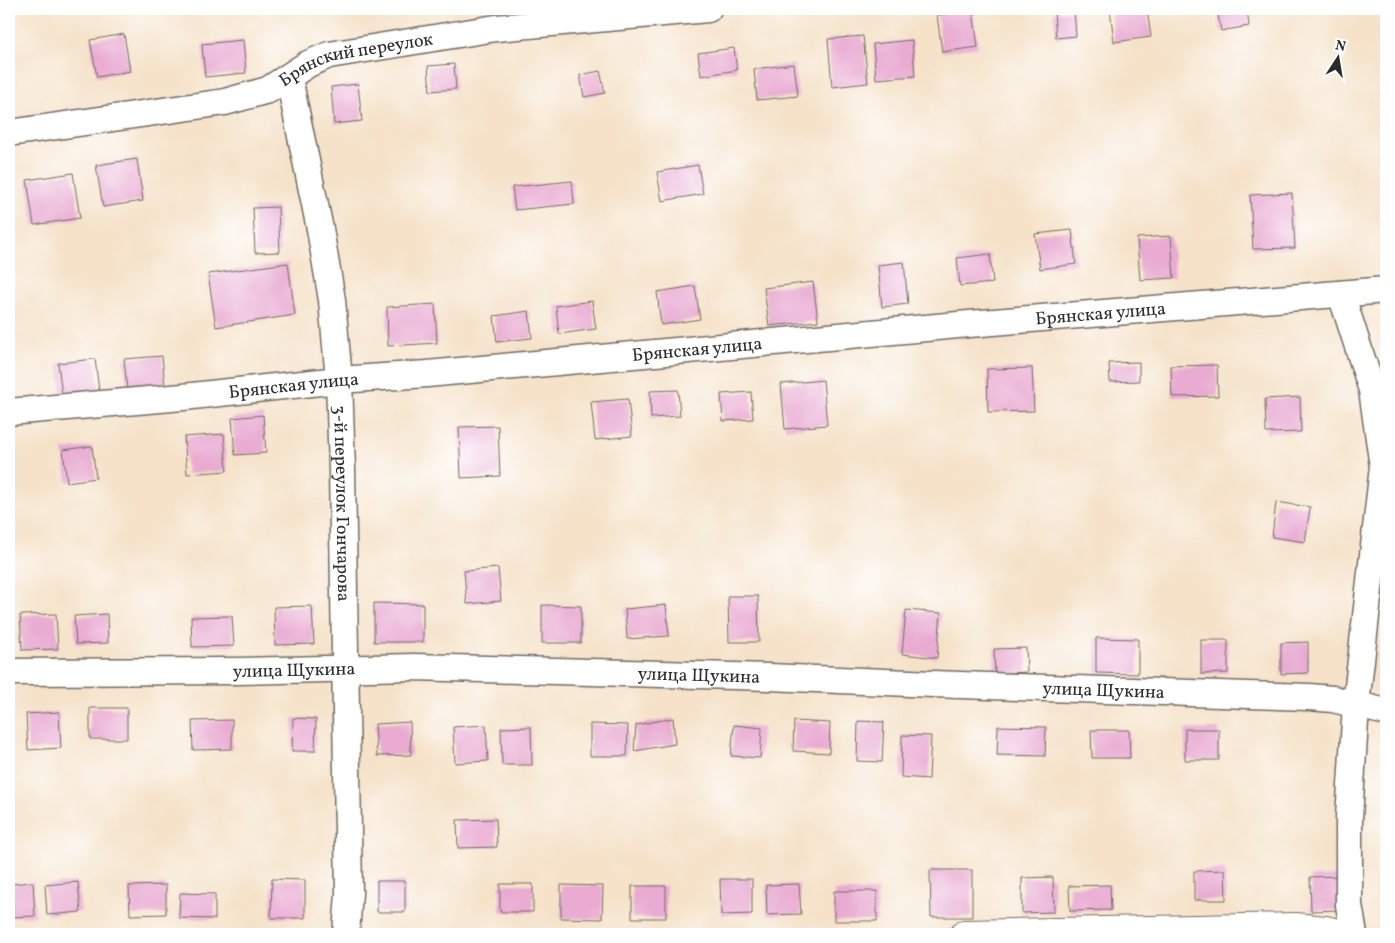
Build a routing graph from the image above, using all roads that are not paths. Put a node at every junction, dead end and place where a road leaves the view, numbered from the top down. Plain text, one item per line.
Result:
1 (708, 9) edge
2 (502, 18) edge
3 (289, 78) junction
4 (9, 133) edge
5 (1386, 290) edge
6 (1341, 294) junction
7 (339, 380) junction
8 (9, 412) edge
9 (345, 668) junction
10 (9, 672) edge
11 (1356, 704) junction
12 (1386, 712) edge
13 (346, 934) edge
14 (965, 934) edge
15 (1343, 934) edge
16 (1354, 934) edge

1 - 2 street, Брянский переулок
2 - 3 street, Брянский переулок
3 - 4 street, Брянский переулок
3 - 7 street, 3-й переулок Гончарова
5 - 6 street, Брянская улица
6 - 7 street, Брянская улица
6 - 11 street
7 - 8 street, Брянская улица
7 - 9 street, 3-й переулок Гончарова
9 - 10 street, улица Щукина
9 - 11 street, улица Щукина
9 - 13 street, 3-й переулок Гончарова
11 - 12 street, улица Щукина
11 - 16 street
14 - 15 street

